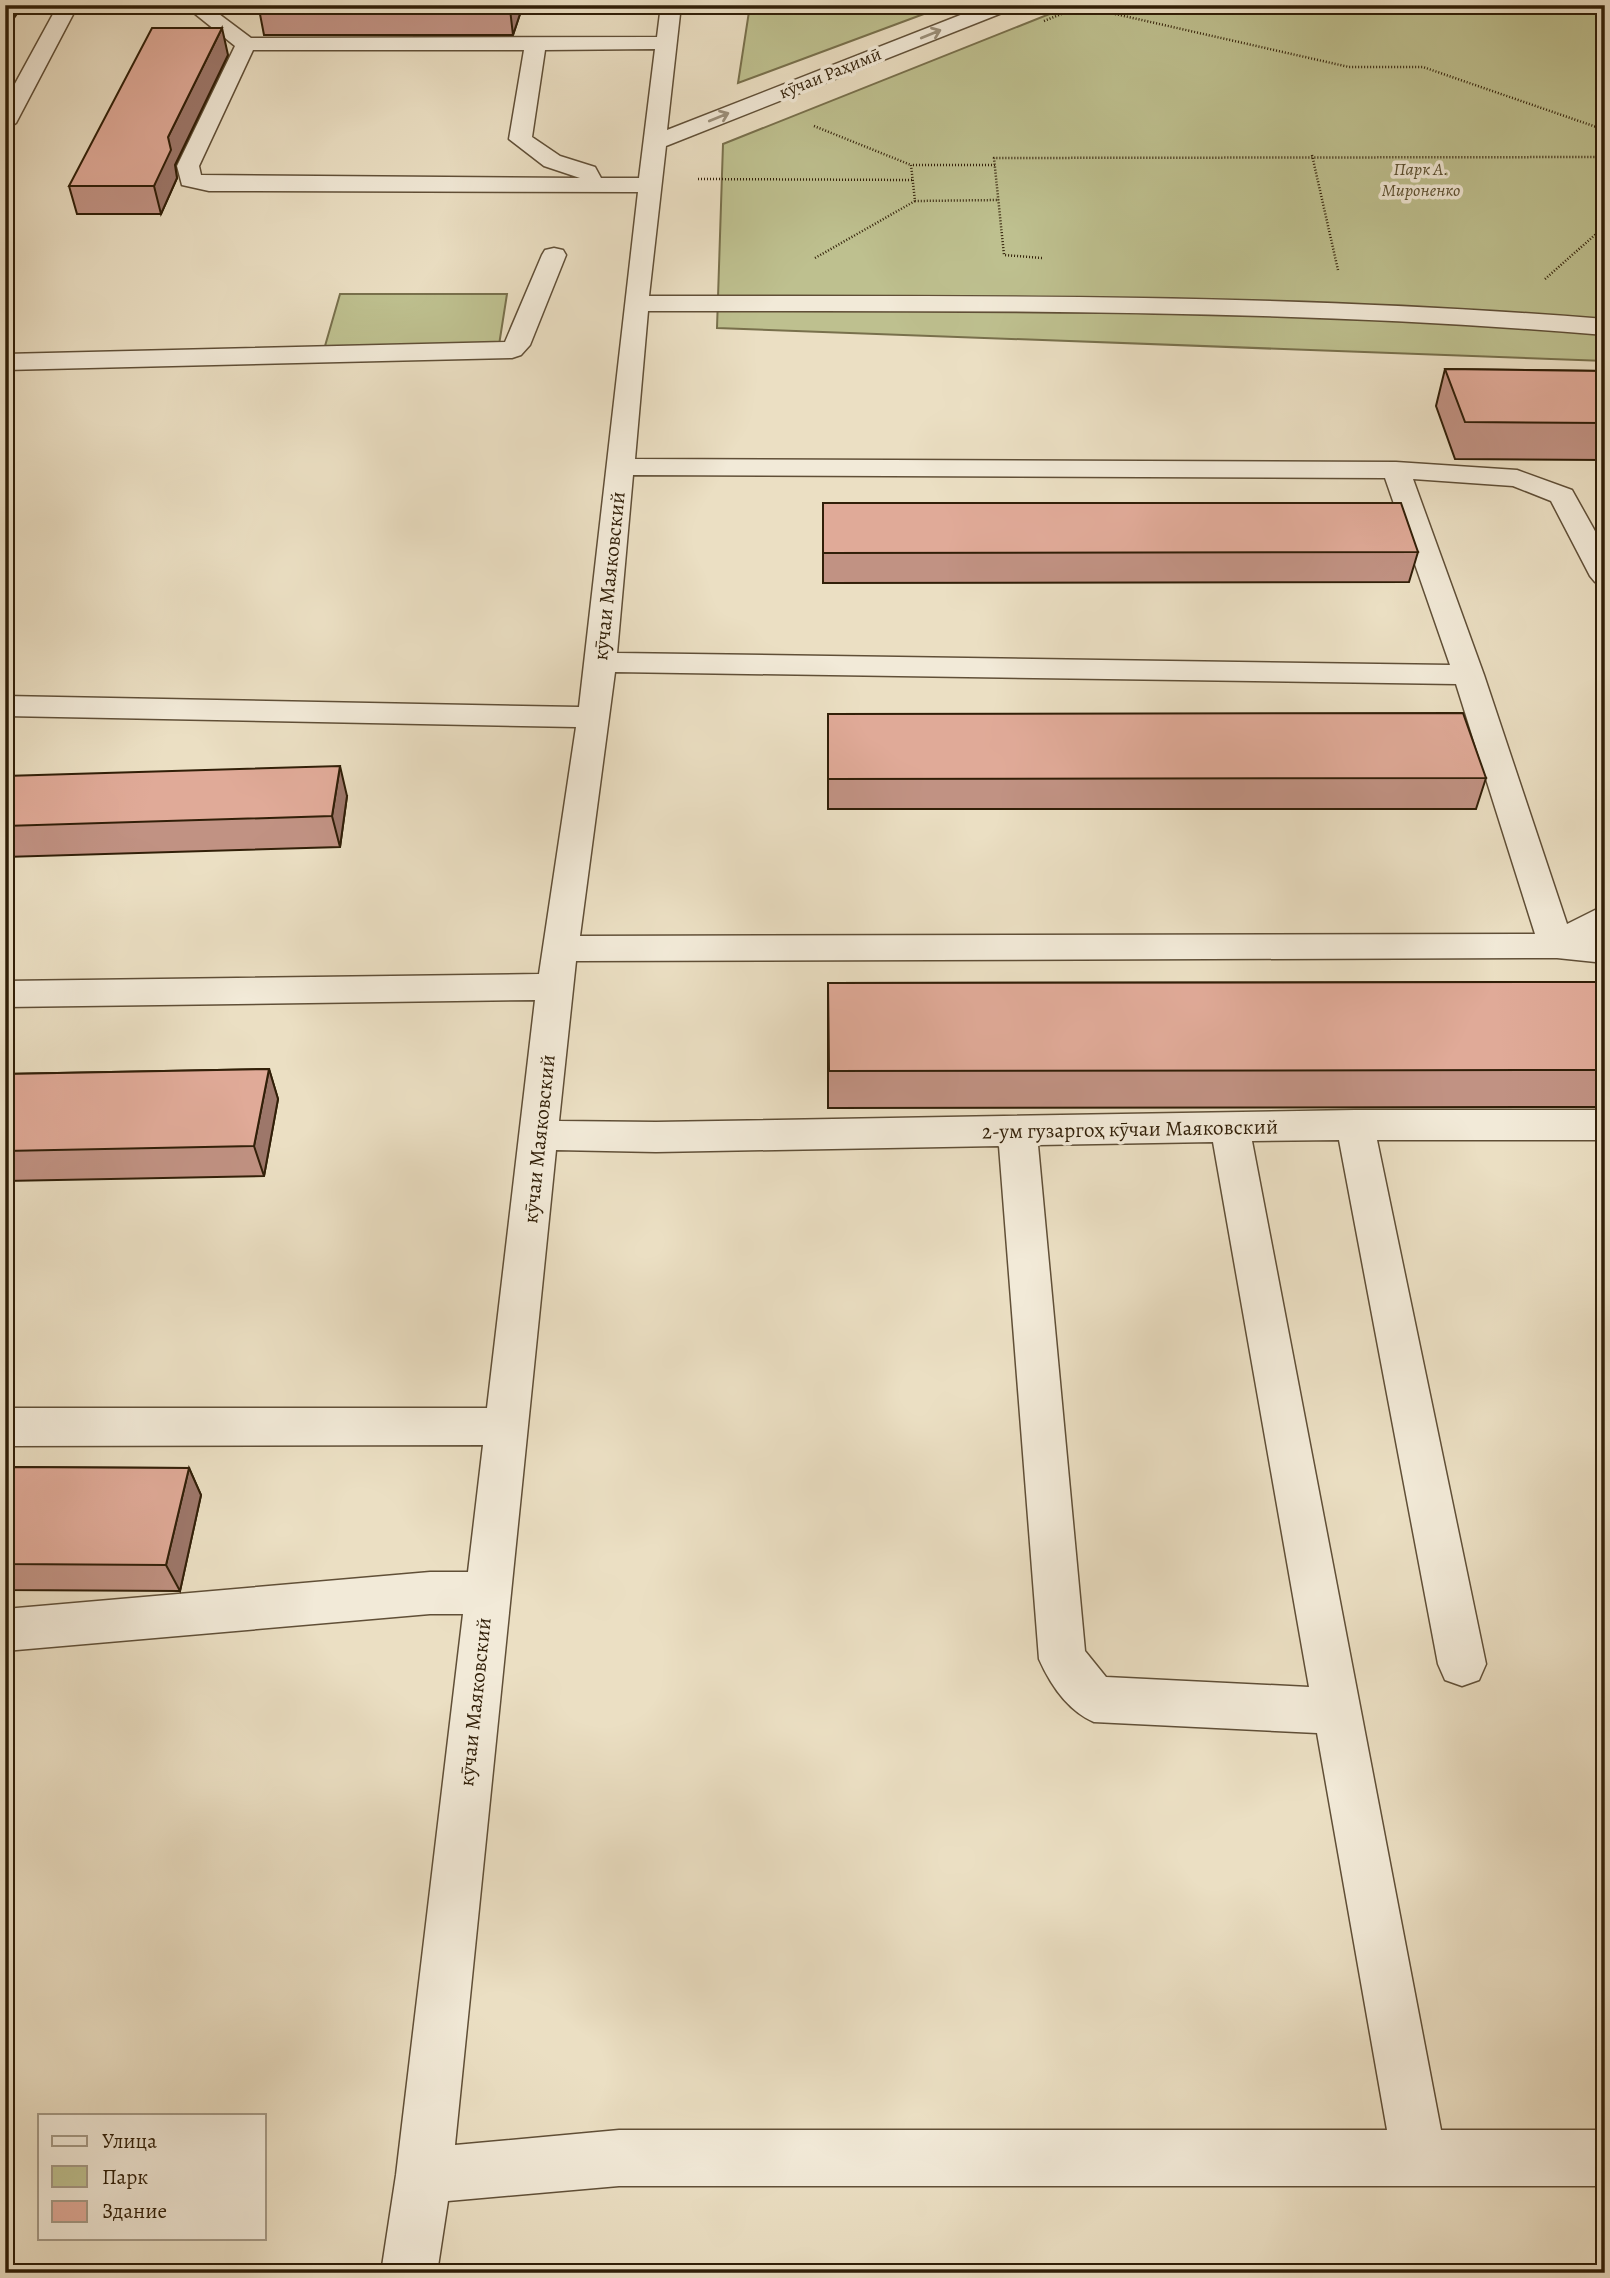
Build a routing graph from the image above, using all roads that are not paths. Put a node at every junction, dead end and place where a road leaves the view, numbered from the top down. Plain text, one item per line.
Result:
1 (68, 5) edge
2 (194, 5) edge
3 (671, 5) edge
4 (1005, 5) edge
5 (969, 13) edge
6 (536, 43) junction
7 (667, 43) junction
8 (246, 44) junction
9 (5, 123) edge
10 (652, 168) junction
11 (596, 184) junction
12 (554, 255) dead end
13 (636, 304) junction
14 (1605, 327) edge
15 (5, 362) edge
16 (620, 467) junction
17 (1396, 470) junction
18 (1605, 576) edge
19 (601, 662) junction
20 (1469, 675) junction
21 (5, 706) edge
22 (592, 718) junction
23 (1605, 917) edge
24 (1557, 946) junction
25 (561, 949) junction
26 (1605, 951) edge
27 (555, 987) junction
28 (5, 994) edge
29 (1355, 1125) junction
30 (1605, 1125) edge
31 (1230, 1128) junction
32 (1017, 1131) junction
33 (539, 1135) junction
34 (506, 1426) junction
35 (5, 1427) edge
36 (487, 1593) junction
37 (5, 1630) edge
38 (1462, 1664) dead end
39 (1337, 1711) junction
40 (1419, 2158) junction
41 (1605, 2158) edge
42 (424, 2175) junction
43 (409, 2273) edge

1 - 9 street
2 - 8 street
3 - 7 street, кӯчаи Маяковский
4 - 5 street, кӯчаи Раҳимӣ
10 -> 5 street, кӯчаи Раҳимӣ
6 - 7 street
6 - 8 street
6 - 11 street
7 - 10 street, кӯчаи Маяковский
8 - 11 street
10 - 11 street
10 - 13 street, кӯчаи Маяковский
12 - 15 street
13 - 14 street
13 - 16 street, кӯчаи Маяковский
16 - 17 street
16 - 19 street, кӯчаи Маяковский
17 - 18 street
17 - 20 street
19 - 20 street
19 - 22 street, кӯчаи Маяковский
20 - 24 street
21 - 22 street
22 - 25 street, кӯчаи Маяковский
23 - 24 street
24 - 25 street
24 - 26 street
25 - 27 street, кӯчаи Маяковский
27 - 28 street
27 - 33 street, кӯчаи Маяковский
29 - 30 street, 2-ум гузаргоҳ кӯчаи Маяковский
29 - 31 street, 2-ум гузаргоҳ кӯчаи Маяковский
29 - 38 street
31 - 32 street, 2-ум гузаргоҳ кӯчаи Маяковский
31 - 39 street
32 - 33 street, 2-ум гузаргоҳ кӯчаи Маяковский
32 - 39 street
33 - 34 street, кӯчаи Маяковский
34 - 35 street
34 - 36 street, кӯчаи Маяковский
36 - 37 street
36 - 42 street, кӯчаи Маяковский
39 - 40 street
40 - 41 street
40 - 42 street
42 - 43 street, кӯчаи Маяковский

